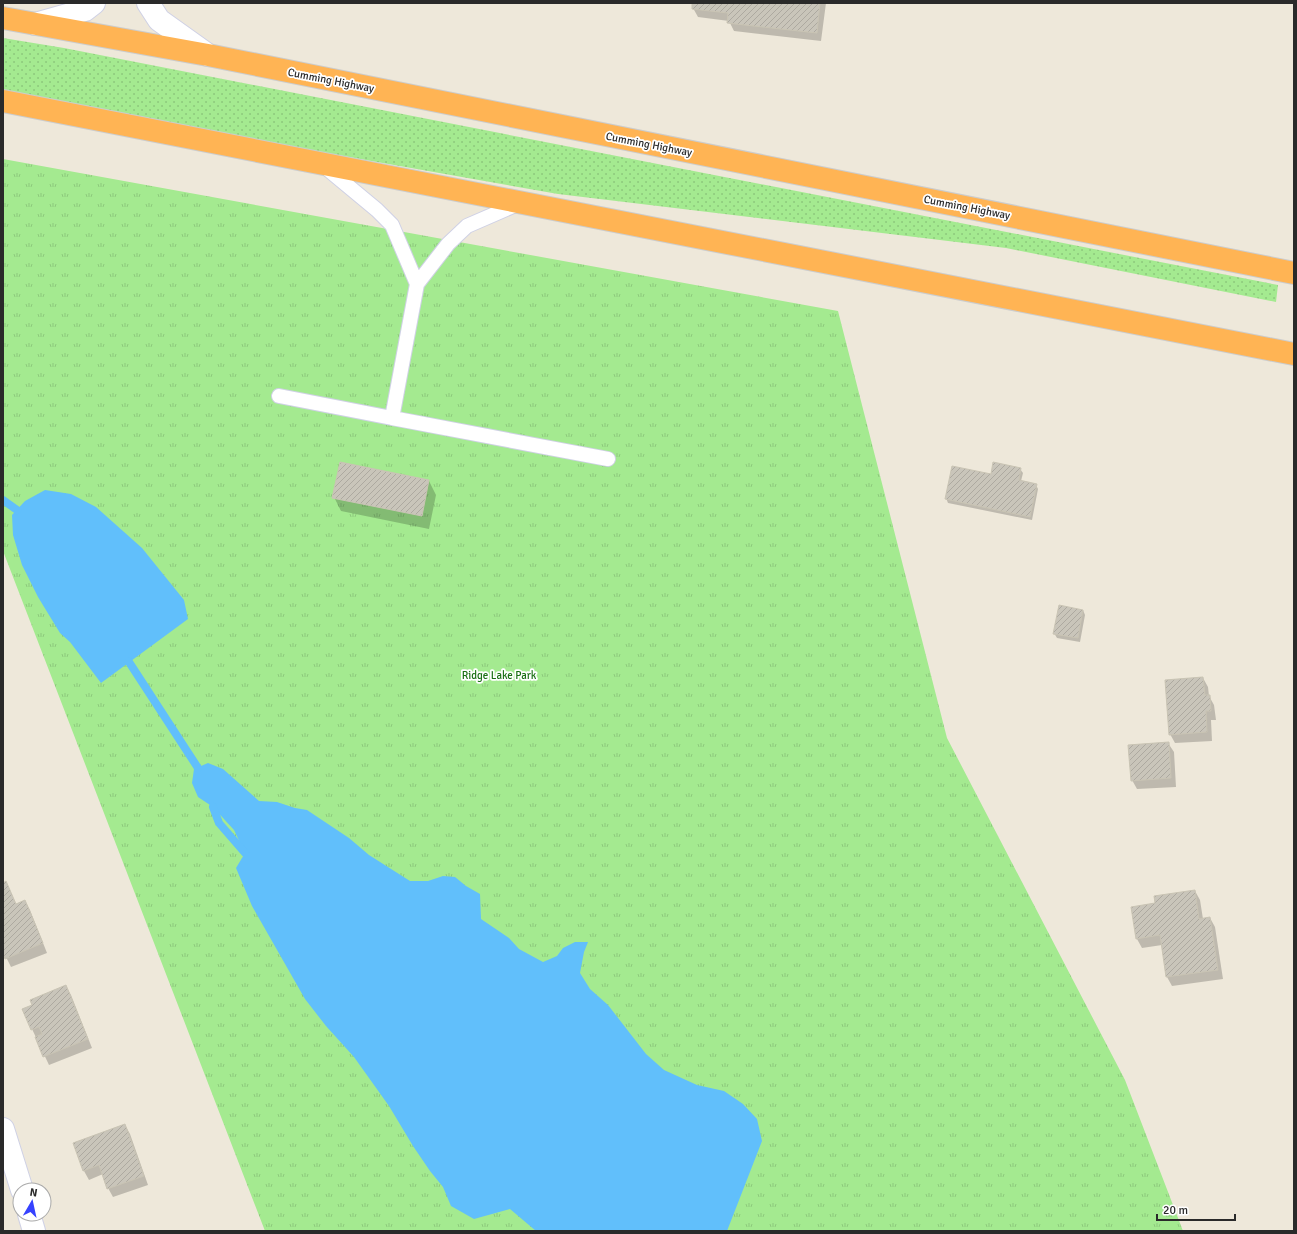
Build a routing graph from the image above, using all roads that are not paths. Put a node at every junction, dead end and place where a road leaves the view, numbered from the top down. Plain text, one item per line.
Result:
1 (94, 3) edge
2 (148, 3) edge
3 (3, 18) edge
4 (35, 24) junction
5 (208, 55) junction
6 (3, 101) edge
7 (320, 164) junction
8 (520, 202) junction
9 (1294, 273) edge
10 (417, 284) junction
11 (1294, 354) edge
12 (279, 396) dead end
13 (392, 418) junction
14 (608, 459) dead end
15 (3, 1129) edge
16 (20, 1182) edge

1 - 4 street
2 - 5 street
3 - 4 highway, Cumming Highway
4 - 5 highway, Cumming Highway
5 - 9 highway, Cumming Highway
6 - 7 highway
7 - 8 highway
7 - 10 lane
8 - 10 lane
8 - 11 highway
10 - 13 lane
12 - 13 lane
13 - 14 lane
15 - 16 street

